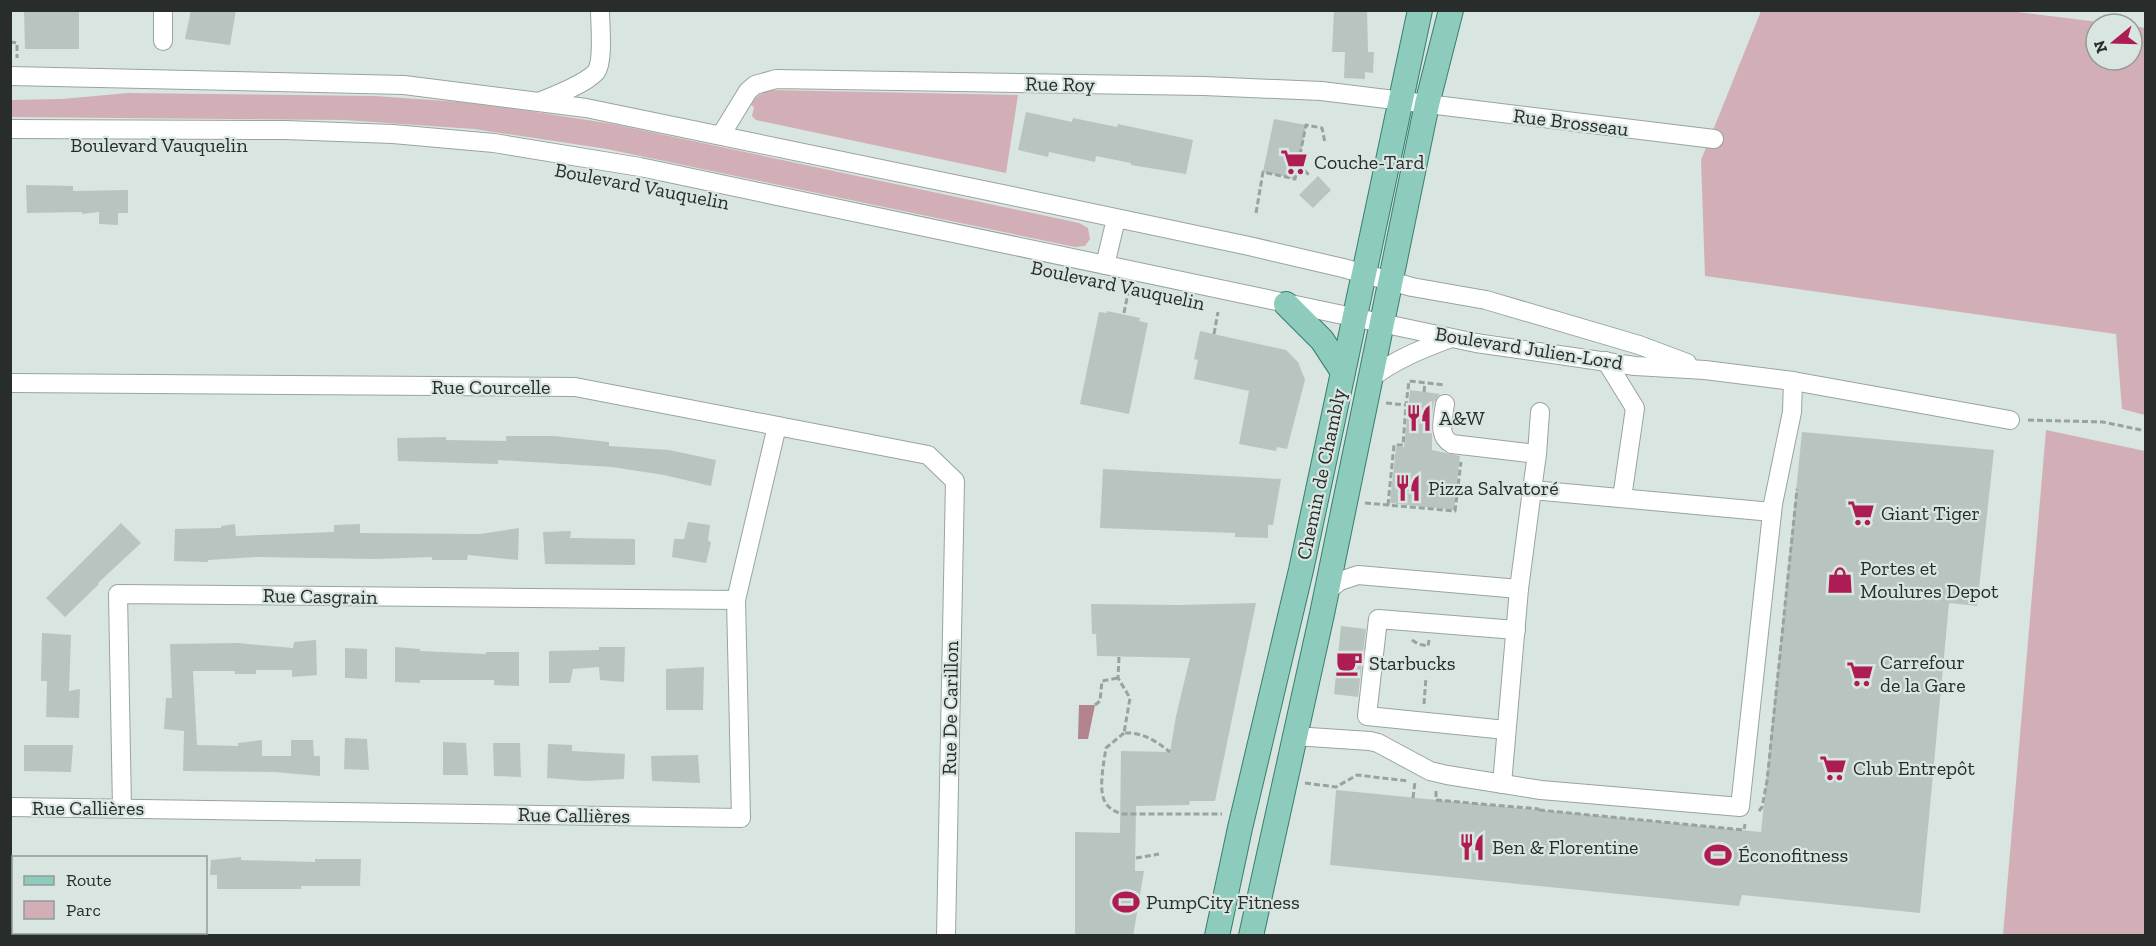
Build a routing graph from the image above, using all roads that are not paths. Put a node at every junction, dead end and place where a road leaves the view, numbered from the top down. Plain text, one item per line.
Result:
1 (163, 10) edge
2 (600, 10) edge
3 (1420, 10) edge
4 (1451, 10) edge
5 (163, 41) dead end
6 (14, 68) edge
7 (1400, 100) junction
8 (541, 102) junction
9 (1427, 104) junction
10 (10, 129) edge
11 (721, 135) junction
12 (1714, 139) dead end
13 (1116, 219) junction
14 (1105, 265) junction
15 (1364, 274) junction
16 (1390, 281) junction
17 (1286, 304) junction
18 (1354, 317) junction
19 (1382, 322) junction
20 (1451, 338) junction
21 (1606, 361) junction
22 (1705, 370) junction
23 (1343, 372) junction
24 (1371, 378) junction
25 (1793, 381) junction
26 (10, 383) edge
27 (1444, 404) dead end
28 (1540, 412) dead end
29 (2010, 420) dead end
30 (777, 426) junction
31 (1537, 454) junction
32 (955, 481) joint
33 (1532, 490) junction
34 (1622, 498) junction
35 (1772, 512) junction
36 (1519, 589) junction
37 (1326, 592) junction
38 (736, 600) junction
39 (1516, 630) junction
40 (1506, 730) junction
41 (1294, 736) junction
42 (1502, 784) junction
43 (10, 807) edge
44 (122, 808) junction
45 (946, 936) edge
46 (1217, 936) edge
47 (1251, 936) edge

1 - 5 street
2 - 8 street
3 - 7 main road, Chemin de Chambly
4 - 9 main road, Chemin de Chambly
6 - 8 street
7 - 9 street, Rue Roy
7 - 11 street, Rue Roy
7 - 15 main road, Chemin de Chambly
8 - 11 street
9 - 12 street, Rue Brosseau
9 - 16 main road, Chemin de Chambly
10 - 14 street, Boulevard Vauquelin
11 - 13 street
13 - 14 street, Boulevard Vauquelin
13 - 15 street
14 - 17 street, Boulevard Vauquelin
15 - 16 street, Boulevard Julien-Lord
15 - 18 main road, Chemin de Chambly
16 - 19 main road, Chemin de Chambly
16 - 22 street, Boulevard Julien-Lord
17 - 18 street, Boulevard Vauquelin
17 - 23 main road
18 - 19 street, Boulevard Julien-Lord
18 - 23 main road, Chemin de Chambly
19 - 20 street, Boulevard Julien-Lord
19 - 24 main road, Chemin de Chambly
20 - 21 street, Boulevard Julien-Lord
20 - 24 street
21 - 22 street, Boulevard Julien-Lord
21 - 34 street
22 - 25 street, Boulevard Julien-Lord
23 - 46 main road, Chemin de Chambly
24 - 37 main road, Chemin de Chambly
25 - 29 street, Boulevard Julien-Lord
25 - 35 street
26 - 30 street, Rue Courcelle
27 - 31 street
28 - 31 street
30 - 32 street, Rue Courcelle
30 - 38 street, Rue Callières
31 - 33 street
32 - 45 street, Rue De Carillon
33 - 34 street
33 - 36 street
34 - 35 street
35 - 42 street
36 - 37 street
36 - 39 street
37 - 41 main road, Chemin de Chambly
38 - 44 street, Rue Casgrain
38 - 44 street, Rue Callières
39 - 40 street
39 - 40 street
40 - 42 street
41 - 42 street
41 - 47 main road, Chemin de Chambly
43 - 44 street, Rue Callières

